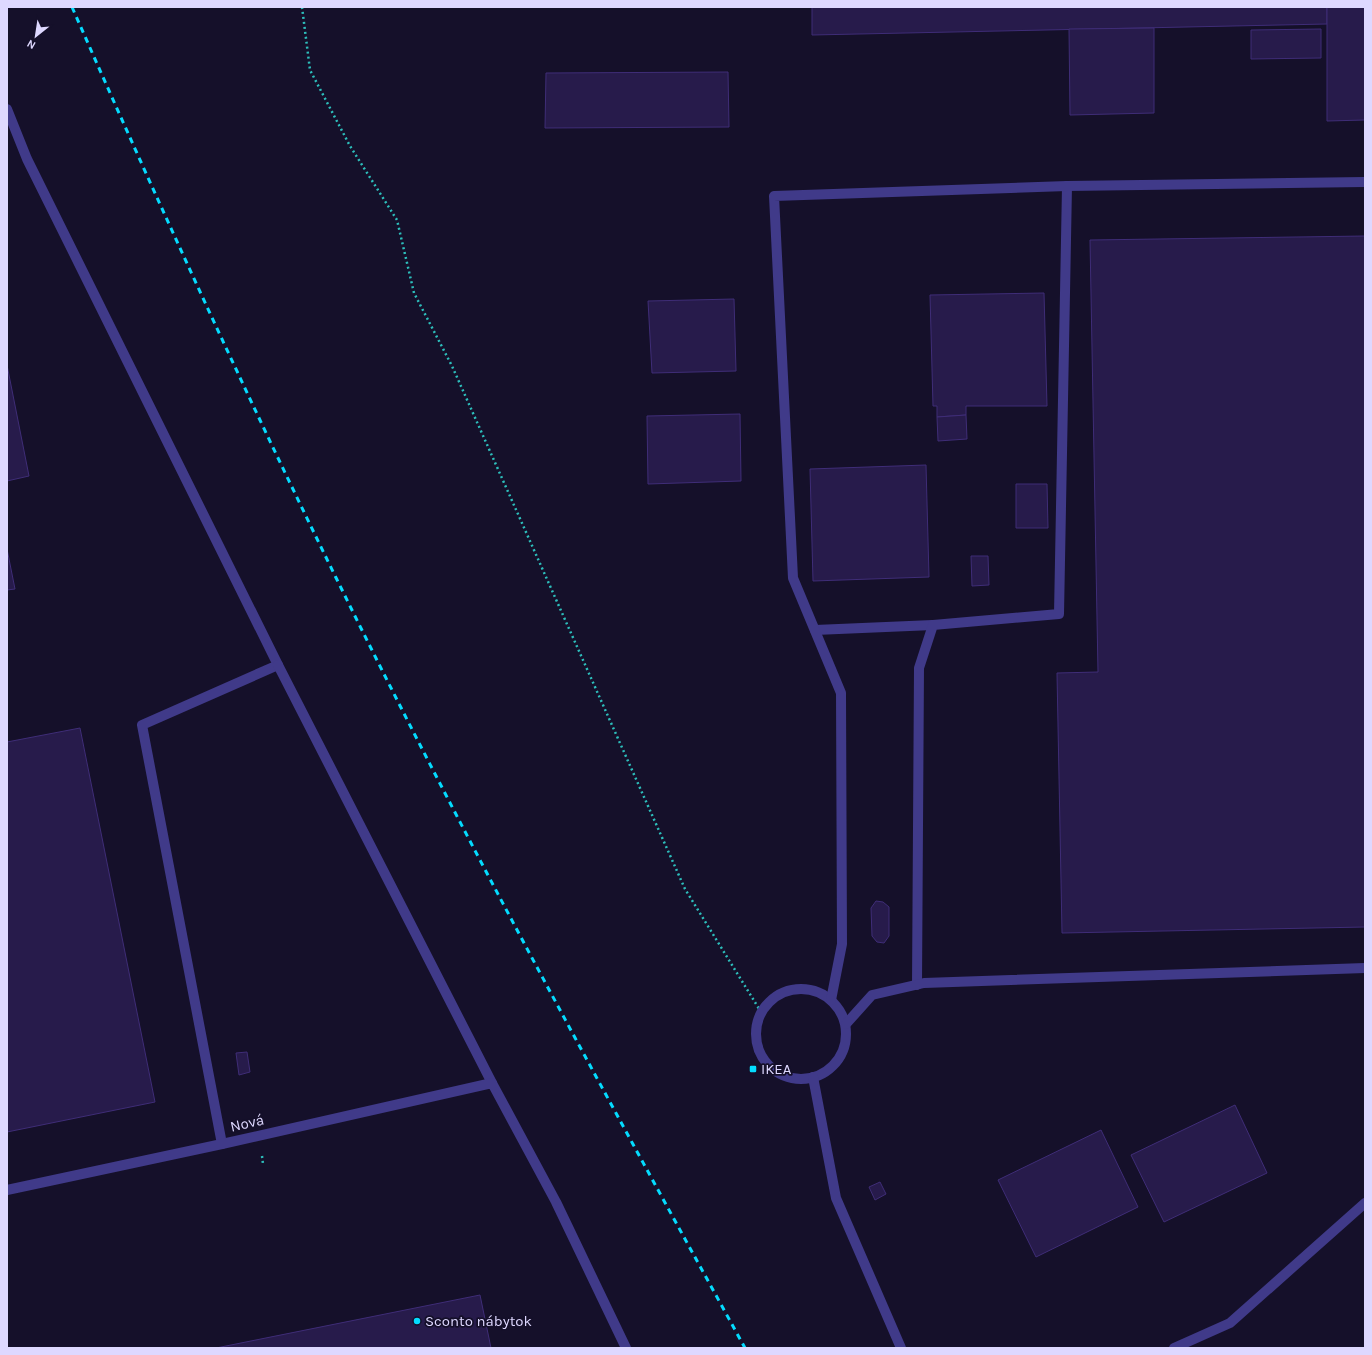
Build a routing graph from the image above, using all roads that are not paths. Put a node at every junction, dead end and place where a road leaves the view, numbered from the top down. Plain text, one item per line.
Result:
1 (7, 109) edge
2 (1365, 182) edge
3 (1067, 186) junction
4 (933, 625) junction
5 (815, 630) junction
6 (278, 665) junction
7 (1365, 968) edge
8 (917, 985) junction
9 (831, 1000) junction
10 (846, 1024) junction
11 (813, 1077) junction
12 (492, 1083) junction
13 (222, 1144) junction
14 (7, 1190) edge
15 (1365, 1203) edge
16 (626, 1348) edge
17 (901, 1348) edge
18 (1174, 1348) edge

1 - 6 street
2 - 3 street
3 - 4 street
3 - 5 street
4 - 5 street
4 - 8 street
5 - 9 street
6 - 12 street
6 - 13 street
7 - 8 street
8 - 10 street
9 - 10 street
9 - 11 street
10 - 11 street
11 - 17 street
12 - 13 street, Nová
12 - 16 street
13 - 14 street, Nová
15 - 18 street

